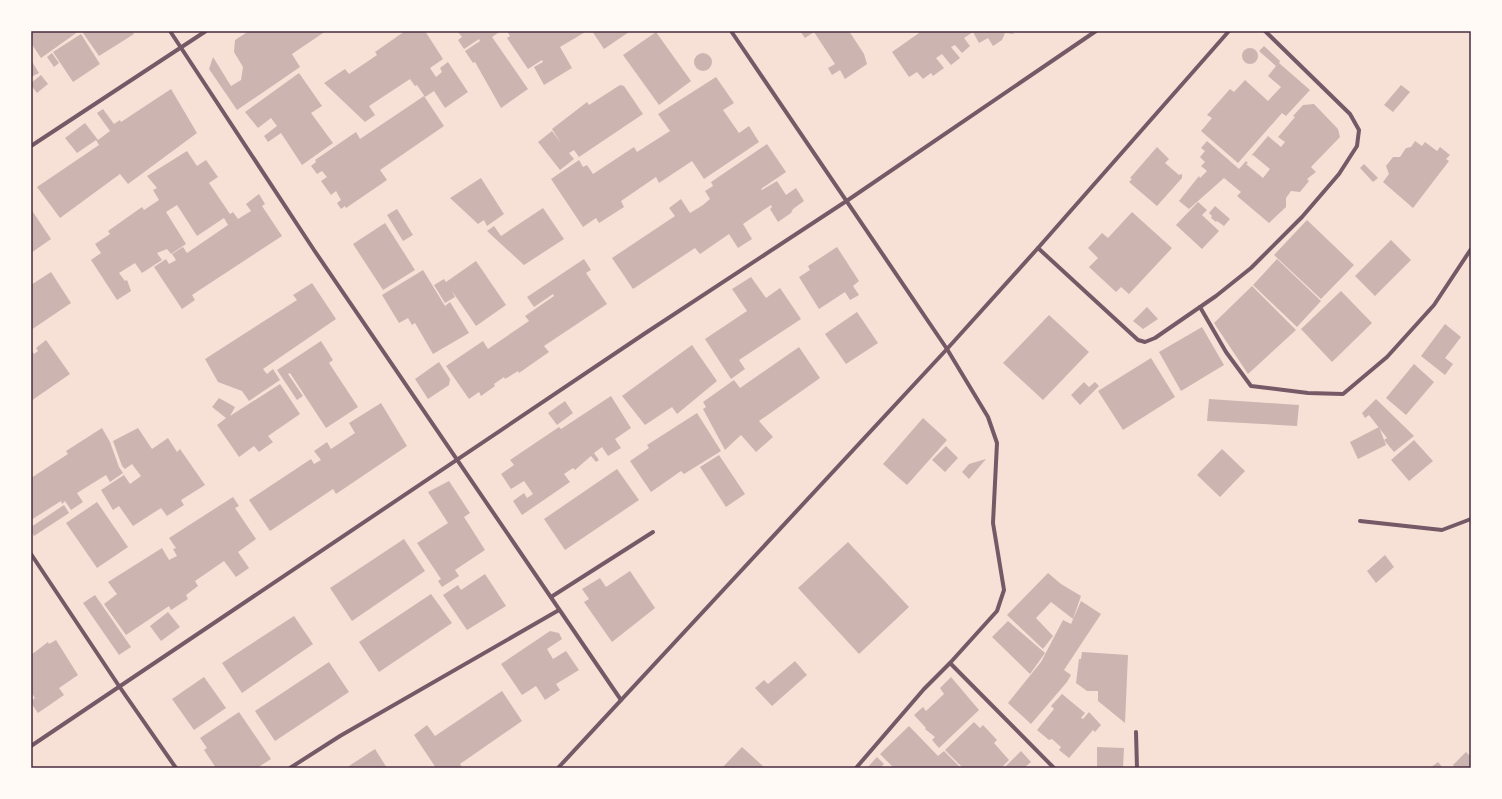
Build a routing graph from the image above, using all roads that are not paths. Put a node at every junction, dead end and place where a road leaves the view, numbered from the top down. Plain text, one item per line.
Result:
1 (170, 31) edge
2 (206, 31) edge
3 (731, 31) edge
4 (1096, 31) edge
5 (1229, 31) edge
6 (1265, 31) edge
7 (181, 48) junction
8 (31, 146) edge
9 (848, 200) junction
10 (1038, 248) junction
11 (1471, 249) edge
12 (1200, 307) junction
13 (947, 349) junction
14 (457, 461) junction
15 (1471, 518) edge
16 (1360, 521) dead end
17 (654, 532) dead end
18 (31, 554) edge
19 (550, 598) junction
20 (559, 610) junction
21 (950, 663) junction
22 (119, 686) junction
23 (621, 700) junction
24 (1136, 732) dead end
25 (31, 746) edge
26 (176, 768) edge
27 (290, 768) edge
28 (558, 768) edge
29 (856, 768) edge
30 (1054, 768) edge
31 (1137, 768) edge

1 - 7 street
2 - 7 street
3 - 9 street
4 - 9 street
5 - 10 street
6 - 12 street
7 - 8 street
7 - 14 street
9 - 13 street
9 - 14 street
10 - 12 street
10 - 13 street
11 - 12 street
13 - 21 street
13 - 23 street
14 - 19 street
14 - 22 street
15 - 16 street
17 - 19 street
18 - 22 street
19 - 20 street
20 - 23 street
20 - 27 street
21 - 29 street
21 - 30 street
22 - 25 street
22 - 26 street
23 - 28 street
24 - 31 street

